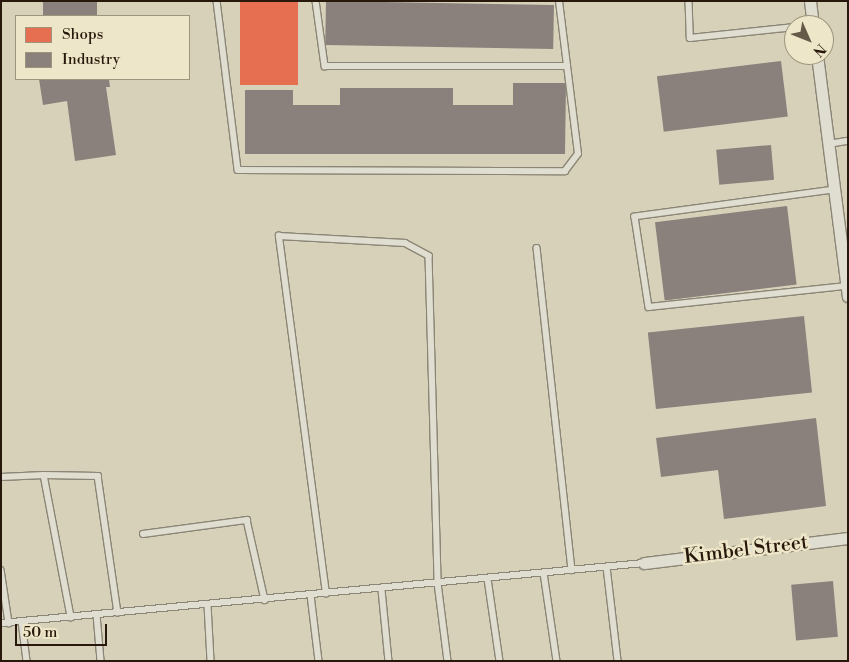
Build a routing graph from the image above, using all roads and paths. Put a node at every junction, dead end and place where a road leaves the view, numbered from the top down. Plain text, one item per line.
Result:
1 (217, 1) edge
2 (316, 1) edge
3 (559, 1) edge
4 (689, 1) edge
5 (810, 1) edge
6 (812, 15) edge
7 (784, 28) edge
8 (818, 65) edge
9 (567, 66) junction
10 (848, 141) edge
11 (828, 144) junction
12 (834, 190) junction
13 (537, 248) dead end
14 (847, 291) edge
15 (44, 475) junction
16 (1, 477) edge
17 (143, 534) dead end
18 (848, 538) edge
19 (644, 563) joint
20 (607, 567) junction
21 (1, 570) edge
22 (572, 570) junction
23 (544, 573) junction
24 (488, 579) junction
25 (438, 583) junction
26 (382, 590) junction
27 (326, 594) junction
28 (311, 595) junction
29 (264, 600) junction
30 (208, 605) junction
31 (118, 613) junction
32 (97, 615) junction
33 (71, 617) junction
34 (22, 621) junction
35 (8, 622) junction
36 (1, 623) edge
37 (28, 661) edge
38 (101, 661) edge
39 (212, 661) edge
40 (320, 661) edge
41 (389, 661) edge
42 (448, 661) edge
43 (500, 661) edge
44 (557, 661) edge
45 (618, 661) edge

1 - 9 lane
2 - 9 lane
3 - 9 lane
4 - 7 lane
5 - 6 street
8 - 11 street
10 - 11 lane
11 - 12 street
12 - 14 street
12 - 14 lane
13 - 22 lane
15 - 16 lane
15 - 31 lane
15 - 33 lane
17 - 29 lane
18 - 19 street, Kimbel Street
19 - 20 lane
20 - 22 lane
20 - 45 lane
21 - 35 lane
22 - 23 lane
23 - 24 lane
23 - 44 lane
24 - 25 lane
24 - 43 lane
25 - 26 lane
25 - 27 lane
25 - 42 lane
26 - 27 lane
26 - 41 lane
27 - 28 lane
28 - 29 lane
28 - 40 lane
29 - 30 lane
30 - 31 lane
30 - 39 lane
31 - 32 lane
32 - 33 lane
32 - 38 lane
33 - 34 lane
34 - 35 lane
34 - 37 lane
35 - 36 lane

